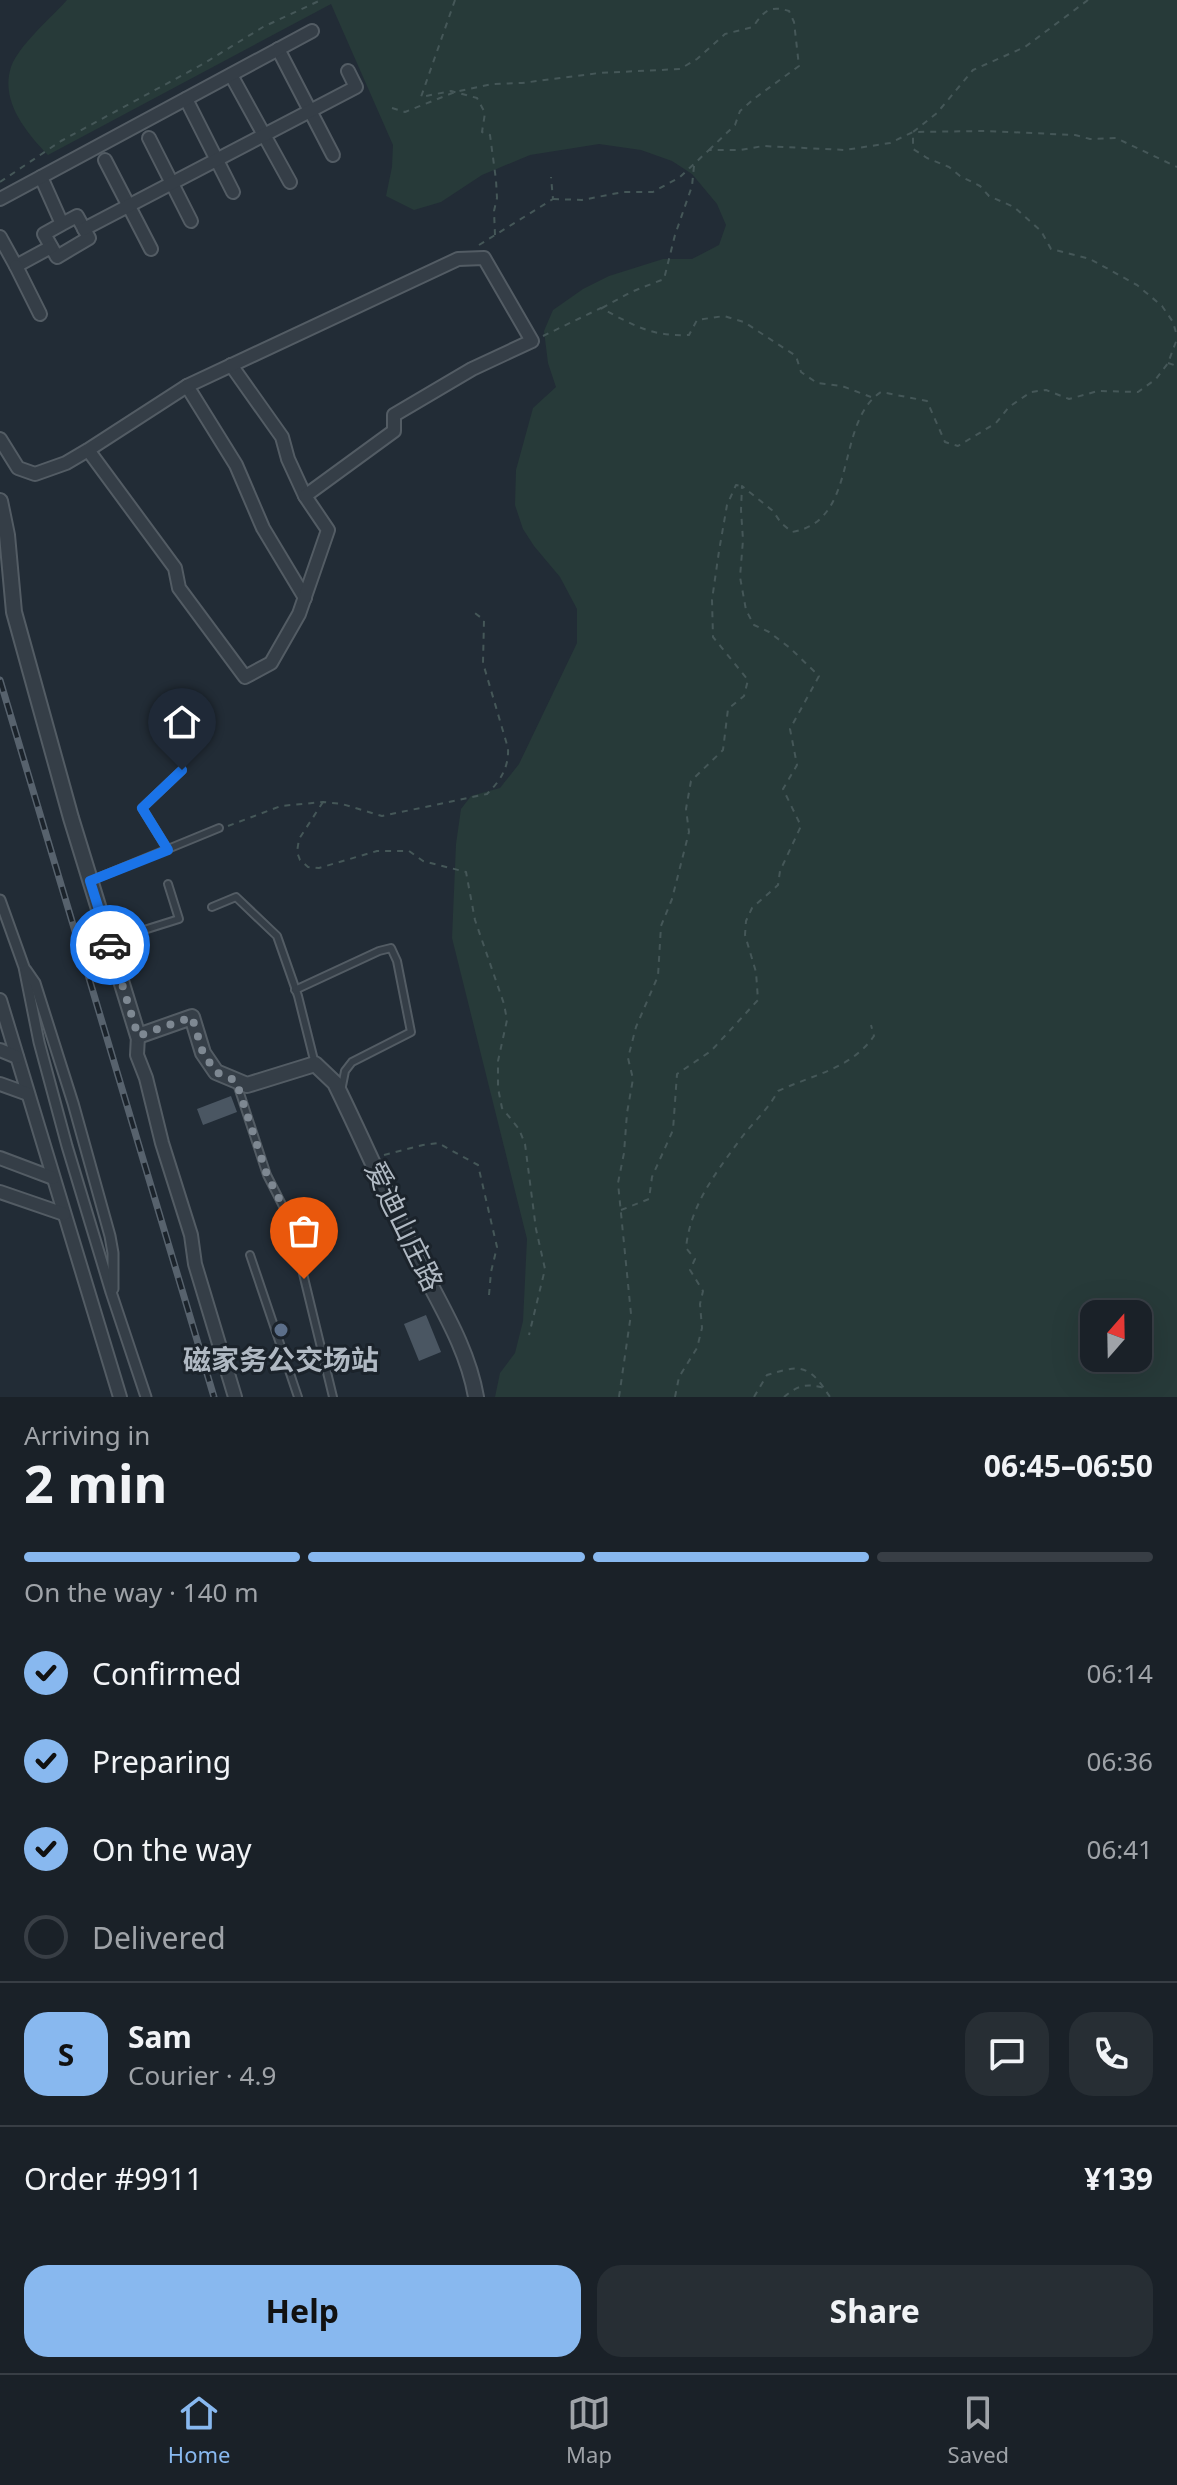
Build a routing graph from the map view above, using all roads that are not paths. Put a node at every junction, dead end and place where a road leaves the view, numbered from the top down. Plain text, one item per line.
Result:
1 (312, 31) dead end
2 (278, 49) junction
3 (348, 71) dead end
4 (231, 75) junction
5 (186, 99) junction
6 (310, 111) junction
7 (264, 135) junction
8 (149, 138) dead end
9 (333, 155) dead end
10 (105, 160) dead end
11 (217, 160) junction
12 (41, 177) junction
13 (290, 182) dead end
14 (172, 183) junction
15 (233, 192) dead end
16 (0, 199) edge
17 (129, 206) junction
18 (191, 221) dead end
19 (62, 224) junction
20 (84, 229) junction
21 (0, 237) edge
22 (51, 247) junction
23 (151, 249) dead end
24 (16, 266) junction
25 (40, 314) dead end
26 (231, 365) junction
27 (187, 386) junction
28 (0, 439) edge
29 (88, 450) junction
30 (305, 496) junction
31 (0, 501) edge
32 (305, 598) junction
33 (182, 770) dead end
34 (219, 828) road end
35 (168, 850) junction
36 (90, 881) junction
37 (168, 884) dead end
38 (0, 900) edge
39 (212, 907) dead end
40 (109, 941) junction
41 (24, 967) junction
42 (295, 990) junction
43 (1, 1008) edge
44 (138, 1036) junction
45 (0, 1050) edge
46 (17, 1057) junction
47 (315, 1064) junction
48 (236, 1081) junction
49 (0, 1084) edge
50 (28, 1094) junction
51 (341, 1094) junction
52 (0, 1158) edge
53 (53, 1178) junction
54 (0, 1192) edge
55 (64, 1214) junction
56 (250, 1255) dead end
57 (113, 1301) junction
58 (120, 1397) edge
59 (146, 1397) edge
60 (235, 1397) edge
61 (298, 1397) edge
62 (333, 1397) edge
63 (476, 1397) edge

1 - 2 street
2 - 4 street
2 - 6 street
3 - 6 street
4 - 5 street
4 - 7 street
5 - 11 street
5 - 12 street
6 - 7 street
6 - 9 street
7 - 11 street
7 - 13 street
8 - 14 street
10 - 17 street
11 - 14 street
11 - 15 street
12 - 16 street
12 - 19 street
14 - 17 street
14 - 18 street
17 - 20 street
17 - 23 street
19 - 20 street
19 - 22 street
20 - 22 street
21 - 24 street
22 - 24 street
24 - 25 street
26 - 27 street
26 - 30 street
26 - 30 street
27 - 29 street
27 - 32 street
28 - 29 street
29 - 32 street
30 - 32 street
31 - 36 street
33 - 35 lane
34 - 35 lane
35 - 36 lane
36 - 40 street
37 - 40 lane
38 - 41 street
39 - 42 lane
40 - 44 street
41 - 57 street
41 - 57 street
42 - 47 lane
42 - 51 lane
43 - 46 street
44 - 48 street
44 - 60 street
45 - 46 street
46 - 50 street
47 - 48 street
47 - 51 street, 爱迪山庄路
48 - 62 lane
49 - 50 street
50 - 53 street
51 - 63 street, 爱迪山庄路
52 - 53 street
53 - 55 street
54 - 55 street
55 - 58 street
56 - 61 lane
57 - 59 street

